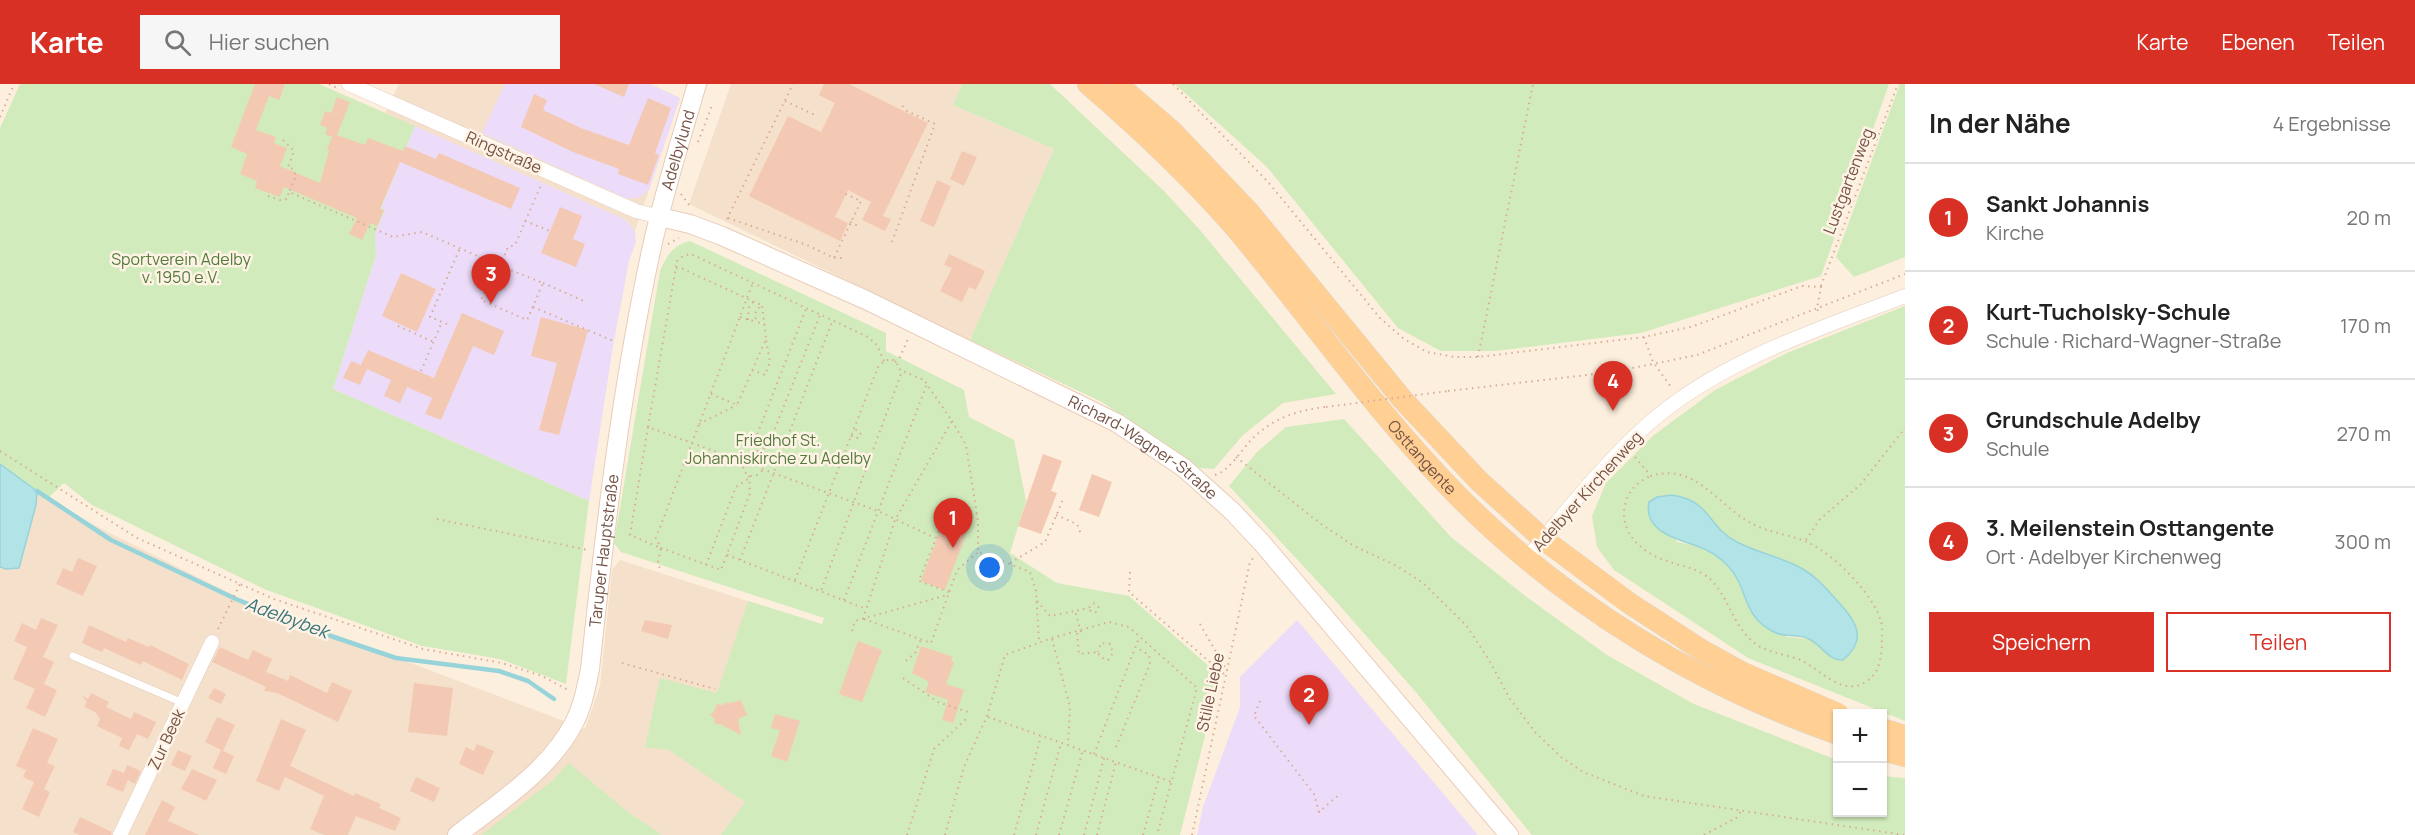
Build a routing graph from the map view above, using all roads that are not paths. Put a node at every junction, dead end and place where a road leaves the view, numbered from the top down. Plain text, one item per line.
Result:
1 (349, 84) edge
2 (697, 84) edge
3 (1088, 84) edge
4 (1117, 84) edge
5 (660, 217) junction
6 (1905, 296) edge
7 (1543, 539) junction
8 (1526, 559) junction
9 (212, 642) road end
10 (73, 656) dead end
11 (183, 703) junction
12 (1833, 712) edge
13 (1887, 731) edge
14 (1833, 732) edge
15 (1905, 736) edge
16 (1887, 751) edge
17 (1905, 756) edge
18 (120, 835) edge
19 (456, 835) edge
20 (1509, 835) edge

1 - 5 street, Ringstraße
2 - 5 street, Adelbylund
3 - 8 main road, Osttangente
4 - 7 main road, Osttangente
5 - 19 street, Taruper Hauptstraße
5 - 20 street, Richard-Wagner-Straße
6 - 7 street, Adelbyer Kirchenweg
7 - 8 street, Adelbyer Kirchenweg
7 - 12 main road, Osttangente
8 - 14 main road, Osttangente
9 - 11 street, Zur Beek
10 - 11 lane
11 - 18 street, Zur Beek
13 - 15 main road
16 - 17 main road

